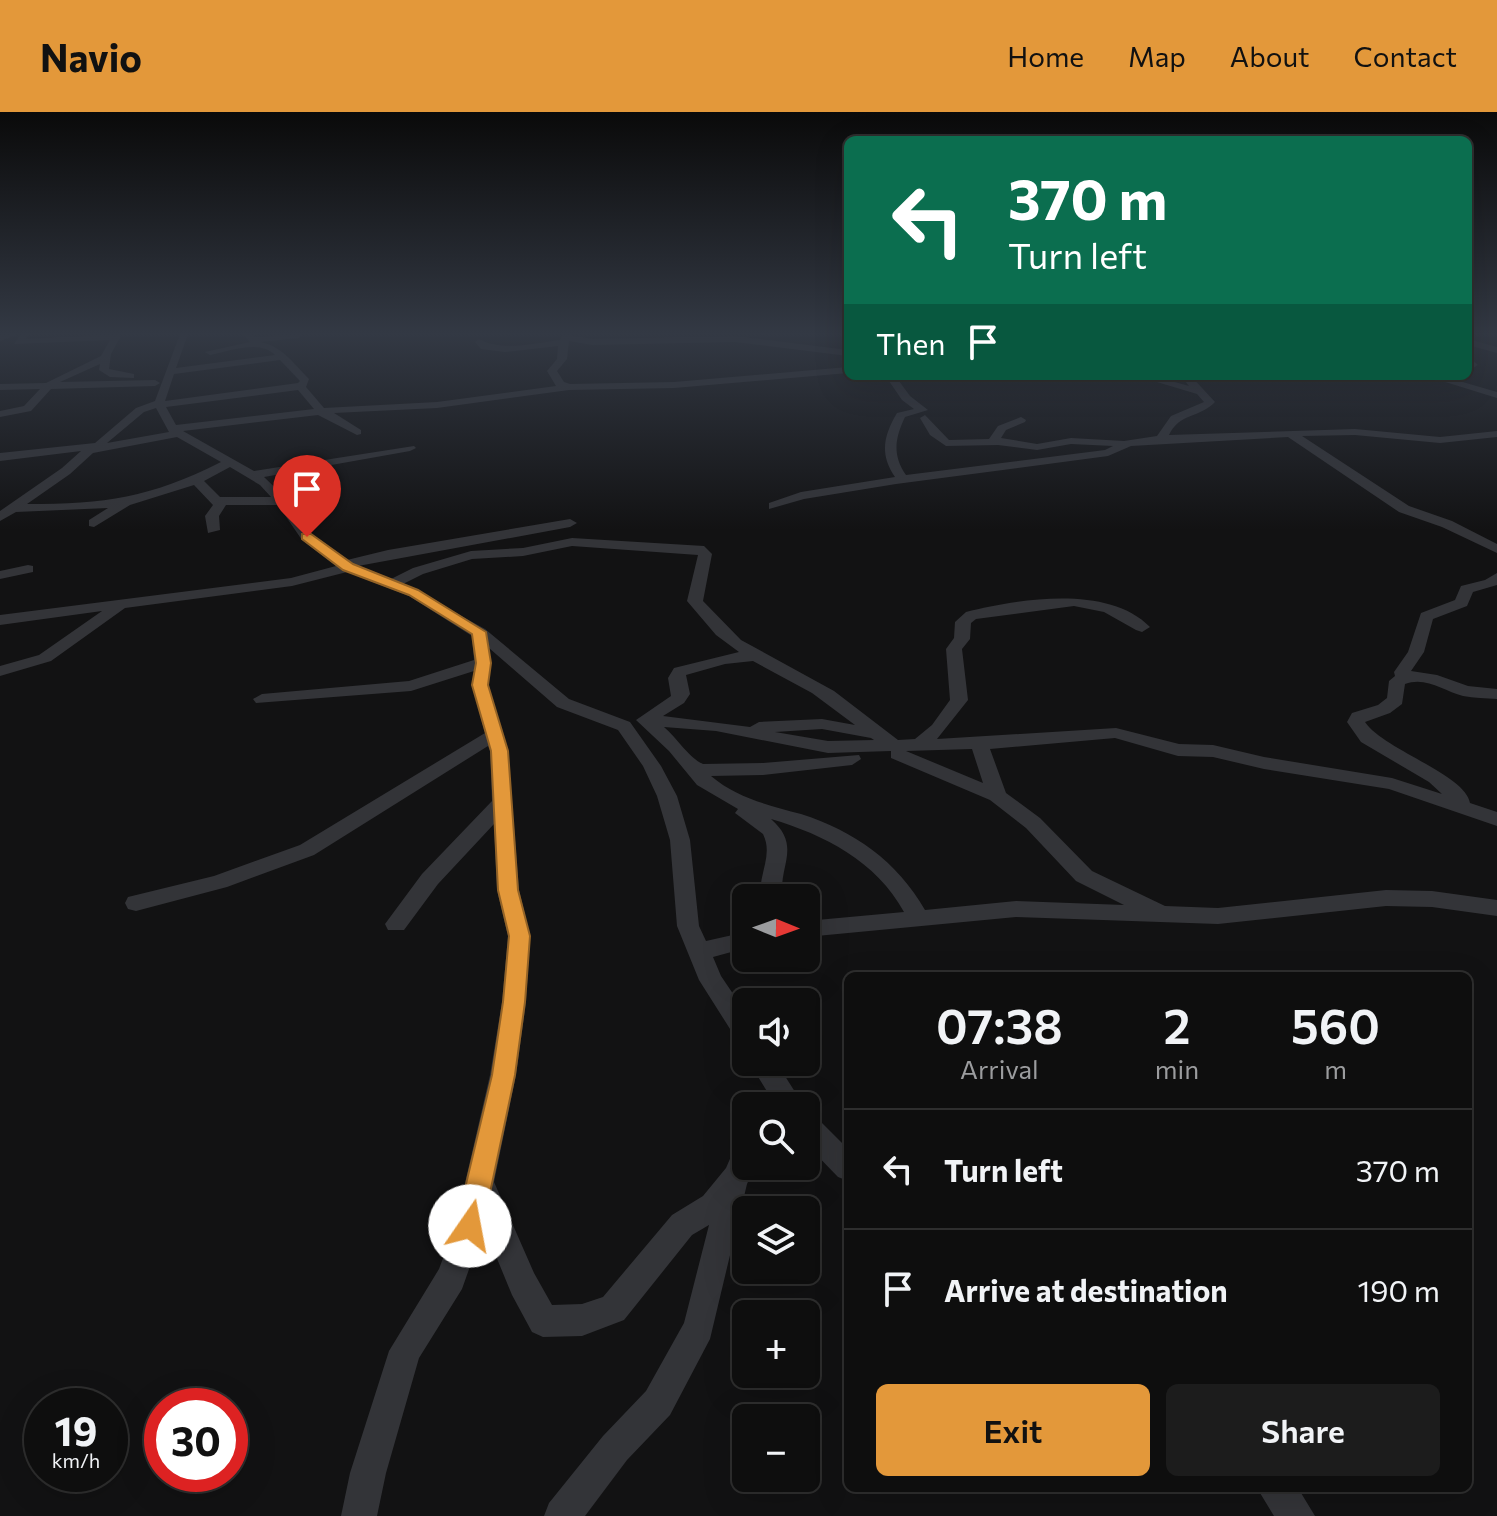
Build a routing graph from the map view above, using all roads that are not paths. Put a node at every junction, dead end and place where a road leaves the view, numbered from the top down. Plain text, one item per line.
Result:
1 (34, 400) edge
2 (160, 400) edge
3 (195, 400) edge
4 (313, 400) edge
5 (477, 400) edge
6 (908, 400) edge
7 (1210, 400) edge
8 (159, 404) junction
9 (918, 406) junction
10 (323, 413) junction
11 (0, 414) edge
12 (925, 418) junction
13 (1021, 420) dead end
14 (176, 431) junction
15 (357, 432) dead end
16 (1290, 433) junction
17 (891, 434) junction
18 (1497, 434) edge
19 (1161, 439) junction
20 (1002, 443) junction
21 (1128, 443) junction
22 (97, 446) junction
23 (410, 448) dead end
24 (28, 455) junction
25 (0, 457) edge
26 (231, 462) junction
27 (13, 469) dead end
28 (253, 475) junction
29 (197, 479) junction
30 (903, 479) junction
31 (136, 499) junction
32 (218, 501) junction
33 (281, 501) junction
34 (774, 506) dead end
35 (13, 508) junction
36 (0, 517) edge
37 (94, 523) dead end
38 (570, 523) dead end
39 (213, 530) dead end
40 (1497, 549) edge
41 (346, 566) junction
42 (28, 569) dead end
43 (0, 575) edge
44 (1496, 580) edge
45 (391, 584) junction
46 (123, 604) junction
47 (0, 620) edge
48 (1142, 627) dead end
49 (479, 632) junction
50 (752, 656) junction
51 (483, 663) junction
52 (0, 671) edge
53 (1404, 677) junction
54 (1497, 694) edge
55 (262, 699) dead end
56 (606, 717) junction
57 (645, 720) junction
58 (494, 735) junction
59 (979, 743) junction
60 (889, 744) junction
61 (921, 745) junction
62 (694, 768) junction
63 (997, 796) junction
64 (729, 797) junction
65 (504, 801) junction
66 (1469, 809) junction
67 (1497, 819) edge
68 (770, 884) edge
69 (136, 903) dead end
70 (1497, 908) edge
71 (1178, 917) junction
72 (919, 918) junction
73 (396, 924) dead end
74 (820, 928) edge
75 (732, 943) edge
76 (701, 951) junction
77 (732, 1012) edge
78 (820, 1139) edge
79 (844, 1164) edge
80 (732, 1179) edge
81 (479, 1180) junction
82 (737, 1180) edge
83 (1278, 1492) edge
84 (359, 1516) edge
85 (562, 1516) edge
86 (1297, 1516) edge

1 - 11 street
2 - 8 street
3 - 8 street
4 - 10 street
5 - 10 street
6 - 9 street
7 - 19 street
8 - 14 street
8 - 22 street
9 - 12 street
9 - 17 street
10 - 14 street
10 - 15 street
12 - 17 street
12 - 20 street
13 - 20 street
14 - 22 street
14 - 26 street
16 - 18 street
16 - 19 street
16 - 40 street
17 - 30 street
19 - 21 street
20 - 21 street
21 - 30 street
22 - 24 street
22 - 35 street
23 - 28 street
24 - 25 street
24 - 27 street
26 - 28 street
26 - 29 street
28 - 33 street
29 - 31 street
29 - 32 street
30 - 34 street
31 - 35 street
31 - 37 street
32 - 33 street
32 - 39 street
33 - 41 street
35 - 36 street
38 - 41 street
41 - 45 street
41 - 46 street
42 - 43 street
44 - 53 street
45 - 49 street
45 - 50 street
46 - 47 street
46 - 52 street
48 - 61 street
49 - 51 street
49 - 56 street
50 - 57 street
50 - 60 street
51 - 55 street
51 - 58 street
53 - 54 street
53 - 66 street
56 - 57 street
56 - 76 street
57 - 60 street
57 - 62 street
58 - 65 street
58 - 69 street
59 - 61 street
59 - 63 street
59 - 66 street
60 - 61 street
60 - 62 street
60 - 63 street
62 - 64 street
63 - 71 street
64 - 68 street
64 - 72 street
65 - 73 street
65 - 81 street
66 - 67 street
70 - 71 street
71 - 72 street
72 - 74 street
75 - 76 street
76 - 77 street
78 - 79 street
80 - 81 street
81 - 84 street
82 - 85 street
83 - 86 street

